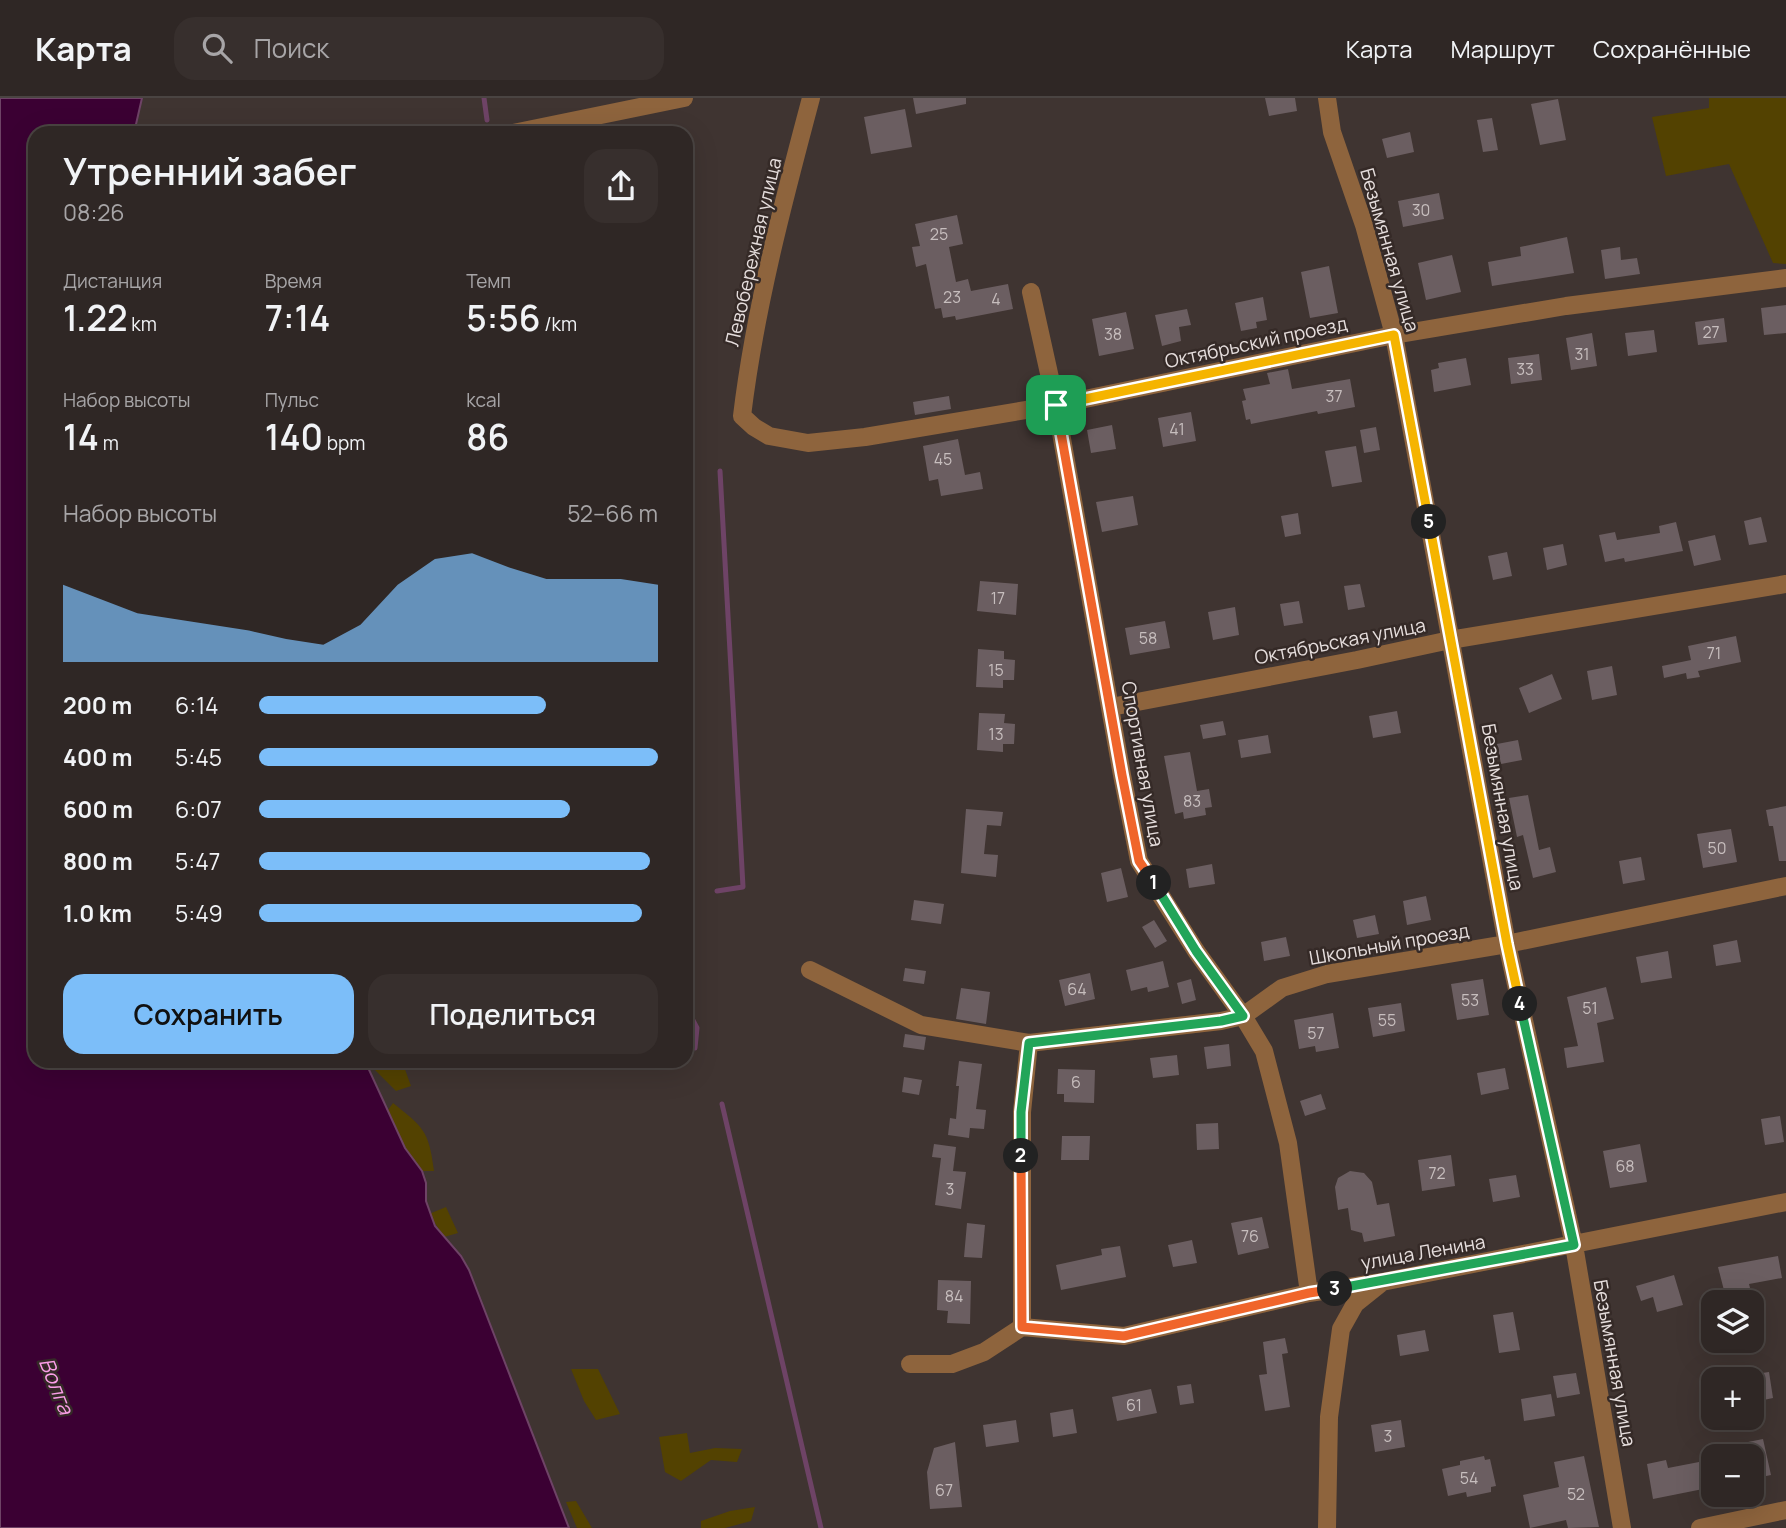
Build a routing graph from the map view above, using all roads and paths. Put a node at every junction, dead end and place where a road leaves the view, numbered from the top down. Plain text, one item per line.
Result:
1 (684, 98) edge
2 (811, 98) edge
3 (1327, 98) edge
4 (547, 126) edge
5 (1786, 278) edge
6 (1031, 292) dead end
7 (1394, 335) junction
8 (1056, 405) junction
9 (743, 416) joint
10 (1786, 584) edge
11 (1450, 640) junction
12 (1111, 707) junction
13 (1786, 886) edge
14 (1507, 944) junction
15 (810, 970) dead end
16 (1243, 1016) junction
17 (1029, 1043) junction
18 (1786, 1202) edge
19 (1574, 1245) junction
20 (1382, 1282) junction
21 (1309, 1293) junction
22 (1022, 1327) junction
23 (910, 1364) dead end
24 (1786, 1510) edge
25 (1327, 1528) edge
26 (1622, 1528) edge
27 (1700, 1528) edge

1 - 4 street
2 - 9 street, Левобережная улица
3 - 7 street, Безымянная улица
5 - 7 street, Октябрьский проезд
6 - 8 street, Спортивная улица
7 - 8 street, Октябрьский проезд
7 - 11 street, Безымянная улица
8 - 9 street, Октябрьский проезд
8 - 12 street, Спортивная улица
10 - 11 street, Октябрьская улица
11 - 12 street, Октябрьская улица
11 - 14 street, Безымянная улица
12 - 16 street, Спортивная улица
13 - 14 street, Школьный проезд
14 - 16 street, Школьный проезд
14 - 19 street, Безымянная улица
15 - 17 street, Школьный проезд
16 - 17 street, Школьный проезд
16 - 21 street, Спортивная улица
17 - 22 street
18 - 19 street, улица Ленина
19 - 20 street, улица Ленина
19 - 26 street, Безымянная улица
20 - 21 street, улица Ленина
20 - 25 street
21 - 22 street, улица Ленина
22 - 23 street
24 - 27 street

